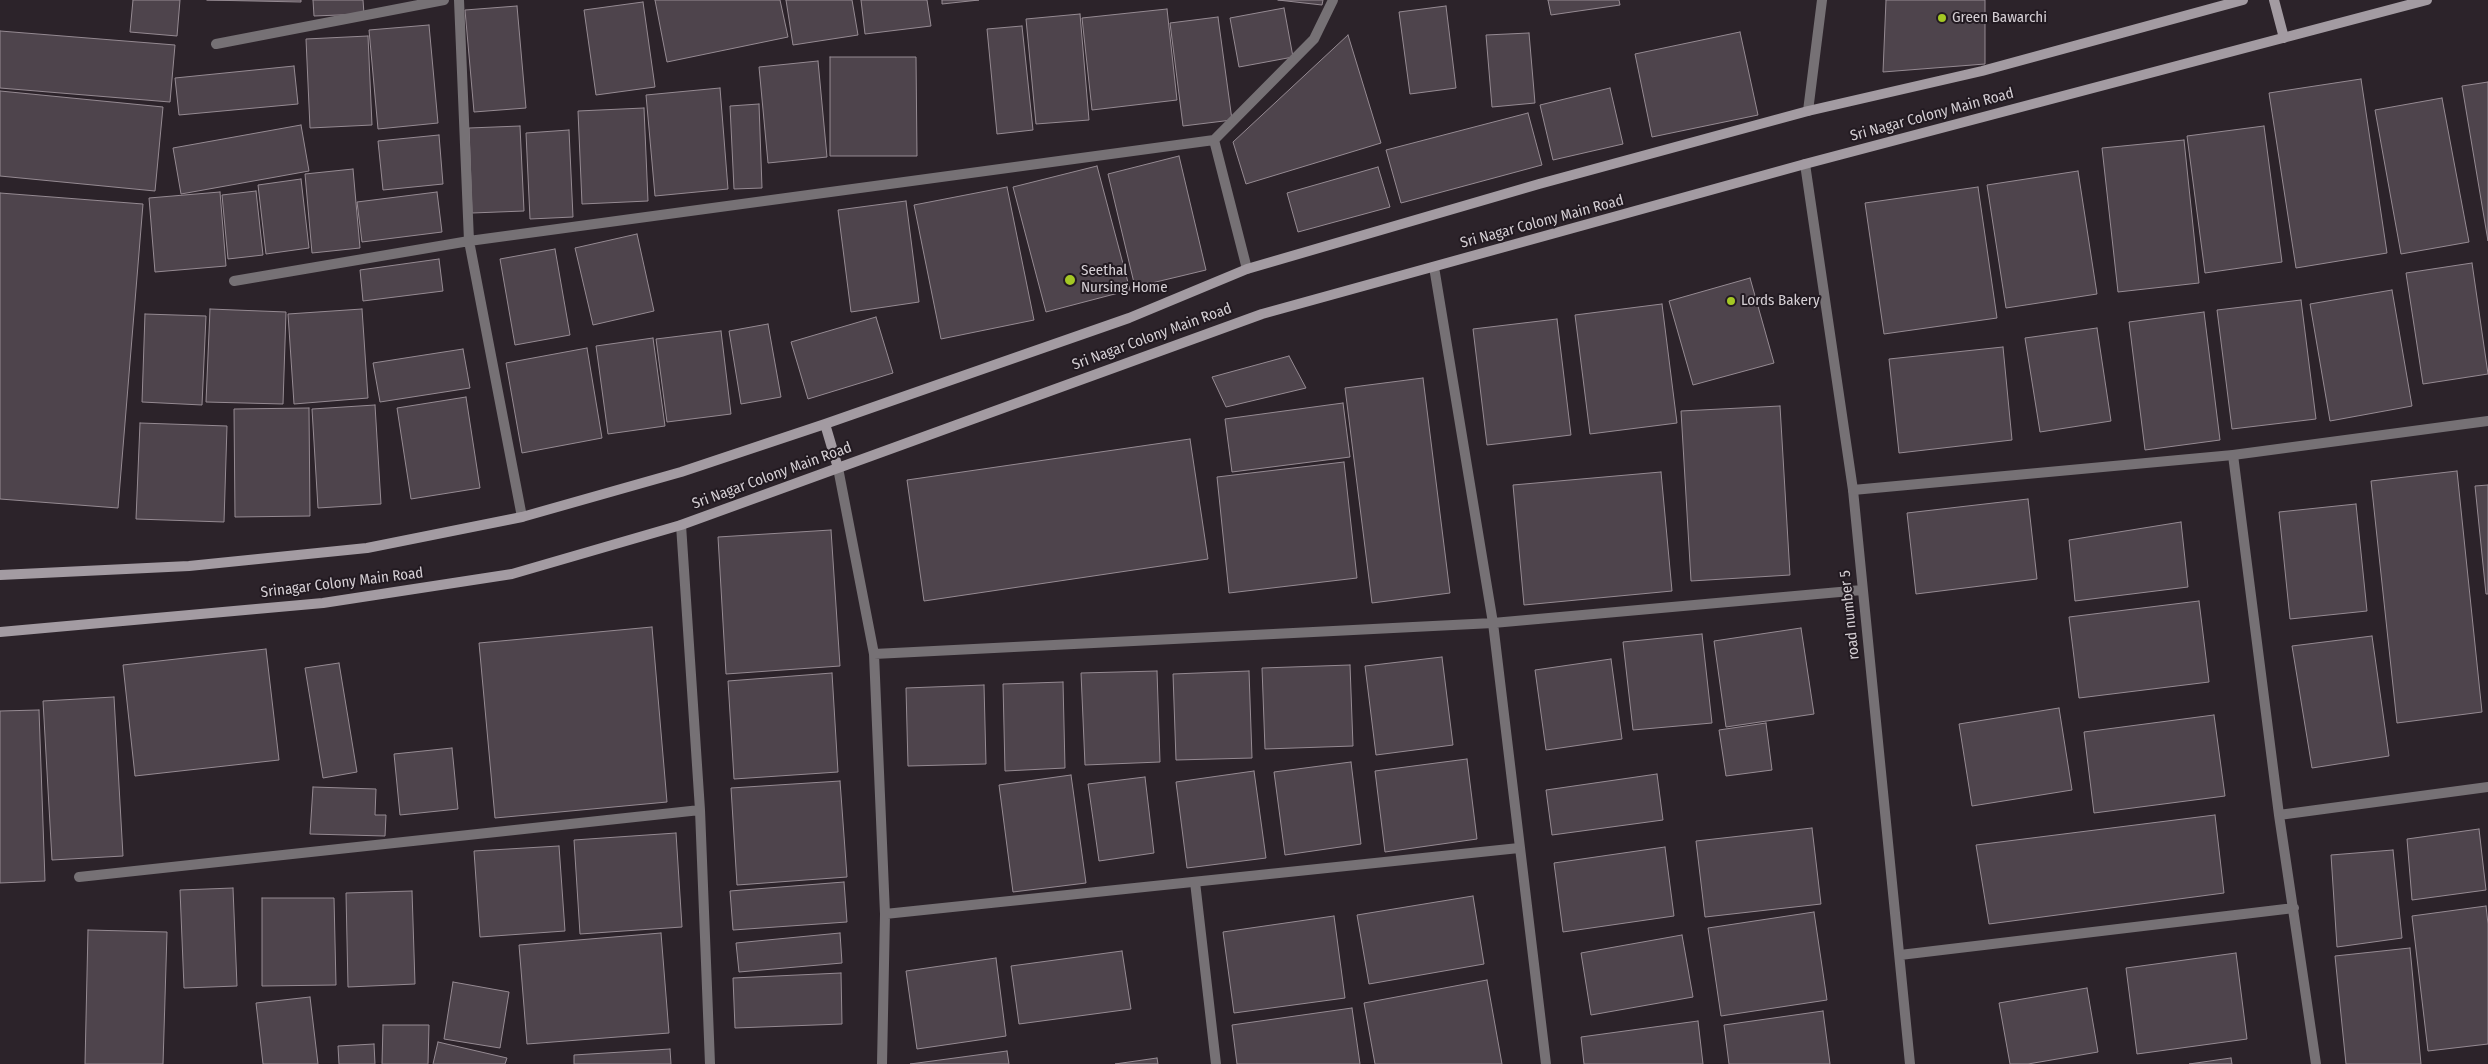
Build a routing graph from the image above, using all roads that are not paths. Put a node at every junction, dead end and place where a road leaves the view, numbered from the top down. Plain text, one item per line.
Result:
1 (444, 0) edge
2 (459, 0) edge
3 (1333, 0) edge
4 (1822, 0) edge
5 (2243, 0) edge
6 (2274, 0) edge
7 (2427, 0) edge
8 (2284, 38) junction
9 (216, 44) dead end
10 (1808, 111) junction
11 (1214, 140) junction
12 (1806, 164) junction
13 (469, 241) junction
14 (1434, 267) junction
15 (1247, 269) junction
16 (234, 281) dead end
17 (2488, 421) edge
18 (824, 424) junction
19 (2233, 455) junction
20 (838, 468) junction
21 (1853, 490) junction
22 (522, 517) junction
23 (681, 525) junction
24 (0, 575) edge
25 (1862, 590) junction
26 (1493, 623) junction
27 (0, 632) edge
28 (874, 654) junction
29 (2488, 787) edge
30 (700, 810) junction
31 (2279, 815) junction
32 (1519, 848) junction
33 (79, 877) dead end
34 (1195, 882) junction
35 (2294, 908) junction
36 (885, 914) junction
37 (1900, 955) junction
38 (710, 1064) edge
39 (882, 1064) edge
40 (1216, 1064) edge
41 (1546, 1064) edge
42 (1910, 1064) edge
43 (2316, 1064) edge

1 - 9 street
2 - 13 street
3 - 11 street
4 - 10 street
5 - 10 main road, Sri Nagar Colony Main Road
6 - 8 main road
7 - 8 main road, Sri Nagar Colony Main Road
8 - 12 main road, Sri Nagar Colony Main Road
10 - 15 main road, Sri Nagar Colony Main Road
11 - 13 street
11 - 15 street
12 - 14 main road, Sri Nagar Colony Main Road
12 - 21 street, road number 5
13 - 16 street
13 - 22 street
14 - 20 main road, Sri Nagar Colony Main Road
14 - 26 street
15 - 18 main road, Sri Nagar Colony Main Road
17 - 19 street
18 - 20 main road
18 - 22 main road, Sri Nagar Colony Main Road
19 - 21 street
19 - 31 street
20 - 23 main road, Sri Nagar Colony Main Road
20 - 28 street
21 - 25 street, road number 5
22 - 24 main road
23 - 27 main road, Srinagar Colony Main Road
23 - 30 street
25 - 26 street
25 - 37 street, road number 5
26 - 28 street
26 - 32 street
28 - 36 street
29 - 31 street
30 - 33 street
30 - 38 street
31 - 35 street
32 - 34 street
32 - 41 street
34 - 36 street
34 - 40 street
35 - 37 street
35 - 43 street
36 - 39 street
37 - 42 street, road number 5

